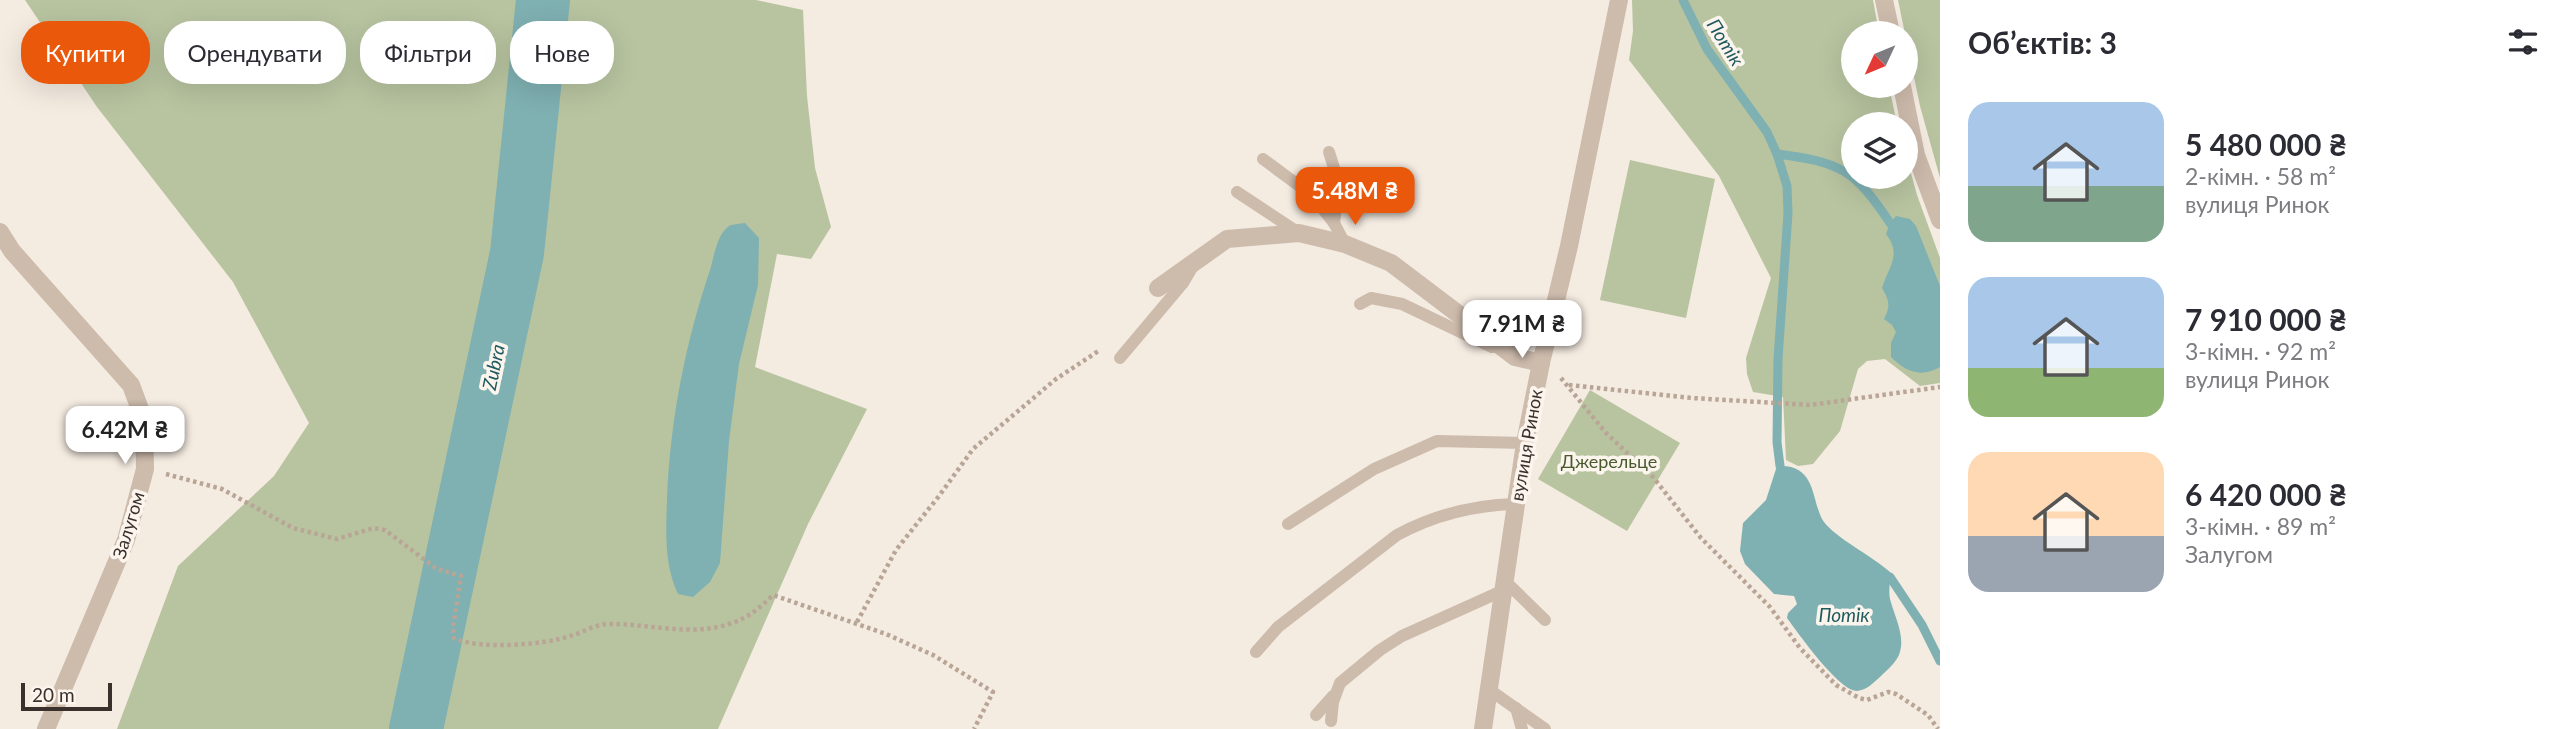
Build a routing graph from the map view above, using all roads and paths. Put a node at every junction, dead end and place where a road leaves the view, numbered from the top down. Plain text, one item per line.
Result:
1 (1619, 0) edge
2 (1884, 0) edge
3 (1888, 21) edge
4 (1904, 98) edge
5 (1329, 152) dead end
6 (1263, 159) dead end
7 (1237, 192) dead end
8 (1940, 220) edge
9 (1334, 223) junction
10 (0, 232) edge
11 (1299, 233) junction
12 (1345, 244) junction
13 (1197, 260) junction
14 (1158, 288) dead end
15 (1360, 304) dead end
16 (1101, 350) dead end
17 (1515, 357) junction
18 (1120, 358) dead end
19 (1541, 363) junction
20 (1568, 384) junction
21 (1940, 387) edge
22 (1525, 443) junction
23 (145, 469) junction
24 (1516, 504) junction
25 (1288, 524) dead end
26 (1503, 585) junction
27 (1545, 620) dead end
28 (857, 622) junction
29 (1256, 652) dead end
30 (1487, 688) junction
31 (1338, 690) junction
32 (1516, 708) junction
33 (1316, 715) dead end
34 (1331, 720) dead end
35 (46, 729) edge
36 (974, 729) edge
37 (1482, 729) edge
38 (1522, 729) edge
39 (1545, 729) edge
40 (1938, 729) edge

1 - 19 street, вулиця Ринок
2 - 3 street
4 - 8 street
5 - 9 lane
6 - 9 lane
7 - 11 lane
9 - 12 lane
10 - 23 street, Залугом
11 - 12 street
11 - 13 street
12 - 17 street
13 - 14 street
13 - 18 lane
15 - 17 lane
16 - 28 path
17 - 19 street
19 - 20 path
19 - 22 street, вулиця Ринок
20 - 21 path
20 - 40 path
22 - 24 street, вулиця Ринок
22 - 25 lane
23 - 28 path
23 - 35 street, Залугом
24 - 26 street, вулиця Ринок
24 - 29 lane
26 - 27 lane
26 - 30 street, вулиця Ринок
26 - 31 lane
28 - 36 path
30 - 32 lane
30 - 37 street, вулиця Ринок
31 - 33 lane
31 - 34 lane
32 - 38 lane
32 - 39 lane

